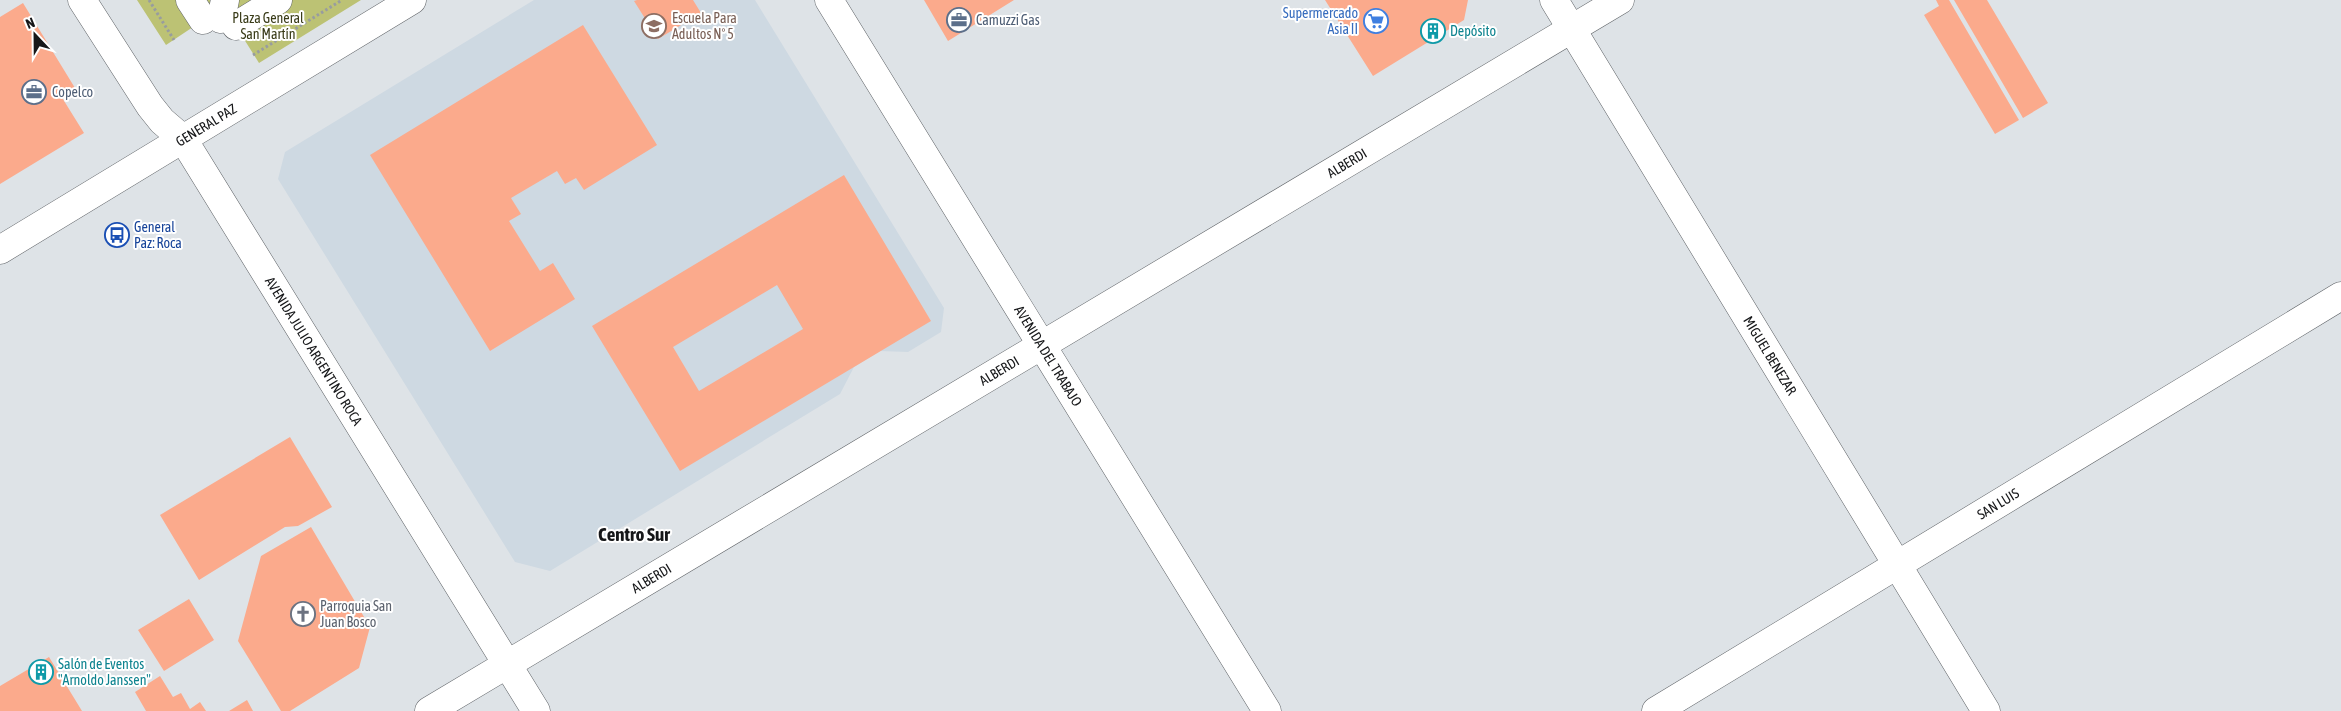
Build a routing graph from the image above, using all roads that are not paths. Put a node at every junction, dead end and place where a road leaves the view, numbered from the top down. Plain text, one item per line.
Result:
1 (82, 0) edge
2 (278, 0) edge
3 (412, 0) edge
4 (829, 0) edge
5 (1554, 0) edge
6 (1620, 0) edge
7 (215, 13) edge
8 (1572, 29) junction
9 (183, 139) junction
10 (0, 250) edge
11 (2341, 296) edge
12 (1042, 345) junction
13 (1898, 565) junction
14 (508, 664) junction
15 (429, 711) edge
16 (536, 711) edge
17 (1268, 711) edge
18 (1656, 711) edge
19 (1986, 711) edge

1 - 9 street, AVENIDA JULIO ARGENTINO ROCA
2 - 7 street
3 - 9 street, GENERAL PAZ
4 - 12 street, AVENIDA DEL TRABAJO
5 - 8 street, MIGUEL BENEZAR
6 - 8 street, ALBERDI
8 - 12 street, ALBERDI
8 - 13 street, MIGUEL BENEZAR
9 - 10 street, GENERAL PAZ
9 - 14 street, AVENIDA JULIO ARGENTINO ROCA
11 - 13 street, SAN LUIS
12 - 14 street, ALBERDI
12 - 17 street, AVENIDA DEL TRABAJO
13 - 18 street, SAN LUIS
13 - 19 street, MIGUEL BENEZAR
14 - 15 street, ALBERDI
14 - 16 street, AVENIDA JULIO ARGENTINO ROCA

